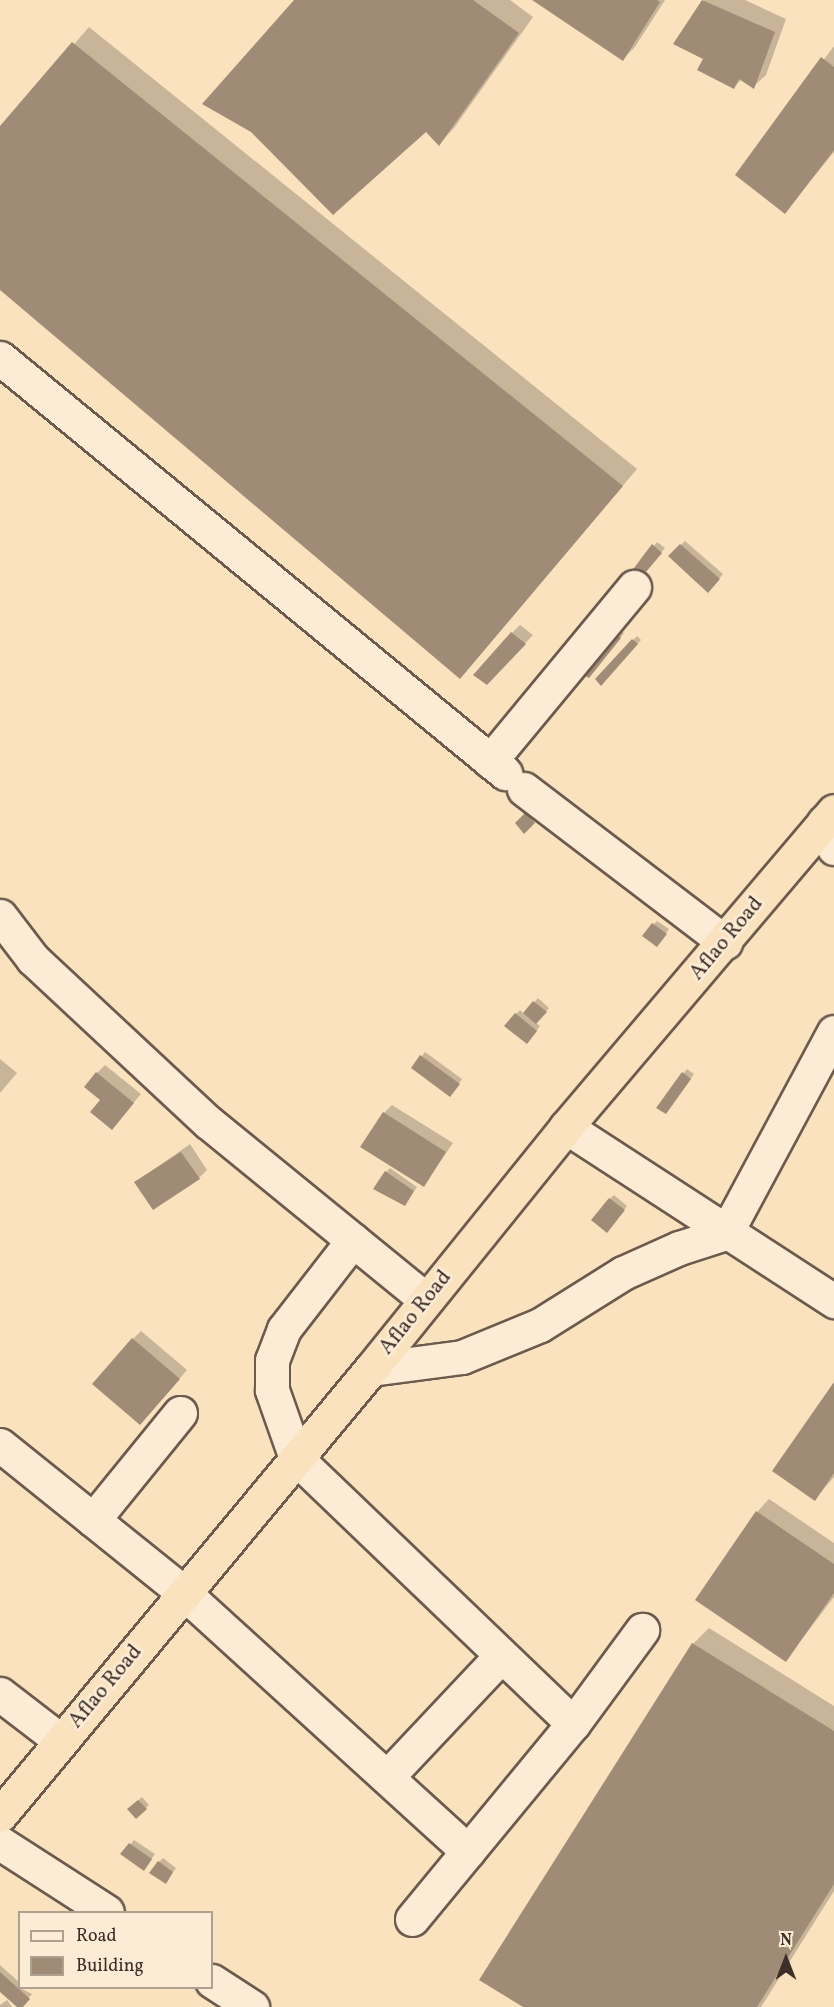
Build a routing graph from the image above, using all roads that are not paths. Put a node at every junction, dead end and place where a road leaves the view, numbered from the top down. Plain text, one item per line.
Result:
1 (0, 358) edge
2 (634, 587) dead end
3 (506, 774) junction
4 (831, 827) edge
5 (0, 916) edge
6 (725, 942) junction
7 (834, 1032) edge
8 (566, 1127) junction
9 (726, 1233) junction
10 (353, 1240) junction
11 (426, 1300) junction
12 (834, 1301) edge
13 (371, 1369) junction
14 (180, 1413) dead end
15 (0, 1445) edge
16 (296, 1458) junction
17 (93, 1520) junction
18 (184, 1593) junction
19 (642, 1630) dead end
20 (501, 1656) junction
21 (0, 1695) edge
22 (573, 1724) junction
23 (61, 1741) junction
24 (387, 1777) junction
25 (0, 1815) edge
26 (0, 1843) edge
27 (468, 1851) junction
28 (105, 1911) edge
29 (412, 1919) dead end
30 (213, 1982) edge
31 (252, 2007) edge

1 - 3 street
2 - 3 street
3 - 6 street
4 - 6 highway, Aflao Road
5 - 10 street
6 - 8 highway, Aflao Road
7 - 9 street
8 - 9 street
8 - 11 highway, Aflao Road
9 - 12 street
9 - 13 street
10 - 11 street
10 - 16 street
11 - 13 highway, Aflao Road
13 - 16 highway, Aflao Road
14 - 17 street
15 - 17 street
16 - 18 highway, Aflao Road
16 - 20 street
17 - 18 street
18 - 23 highway, Aflao Road
18 - 24 street
19 - 22 street
20 - 22 street
20 - 24 street
21 - 23 street
22 - 27 street
23 - 25 highway, Aflao Road
24 - 27 street
26 - 28 street
27 - 29 street
30 - 31 street

